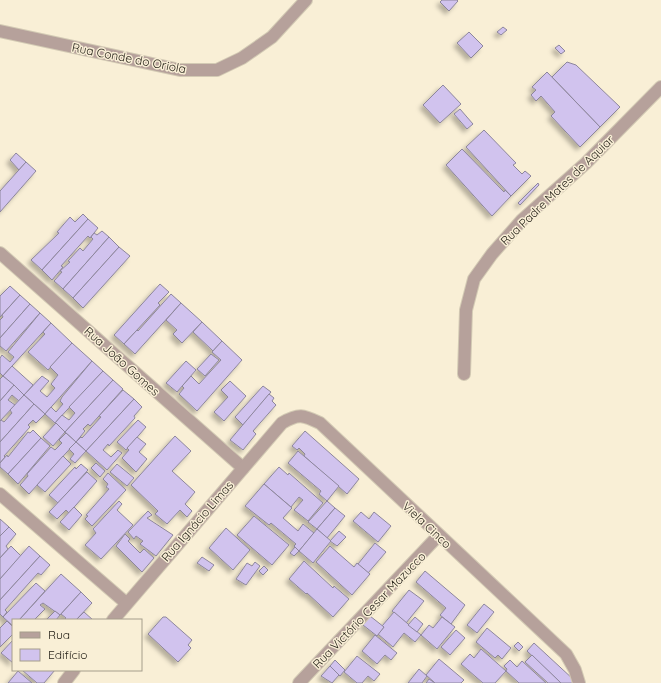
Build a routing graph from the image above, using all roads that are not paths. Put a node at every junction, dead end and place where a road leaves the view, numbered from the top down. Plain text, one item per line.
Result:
1 (306, 0) edge
2 (0, 31) edge
3 (661, 87) edge
4 (0, 253) edge
5 (464, 374) dead end
6 (282, 423) joint
7 (243, 468) junction
8 (0, 494) edge
9 (438, 536) junction
10 (126, 603) junction
11 (114, 619) edge
12 (73, 671) edge
13 (64, 683) edge
14 (299, 683) edge
15 (579, 683) edge

1 - 2 street, Rua Conde do Oriola
3 - 5 street, Rua Padre Mates de Aquiar
4 - 7 street, Rua João Gomes
6 - 7 street, Rua Ignácio Limas
6 - 9 street, Viela Cinco
7 - 10 street, Rua Ignácio Limas
8 - 10 street
9 - 14 street, Rua Victório Cesar Mazucco
9 - 15 street, Viela Cinco
10 - 11 street, Rua Ignácio Limas
12 - 13 street

